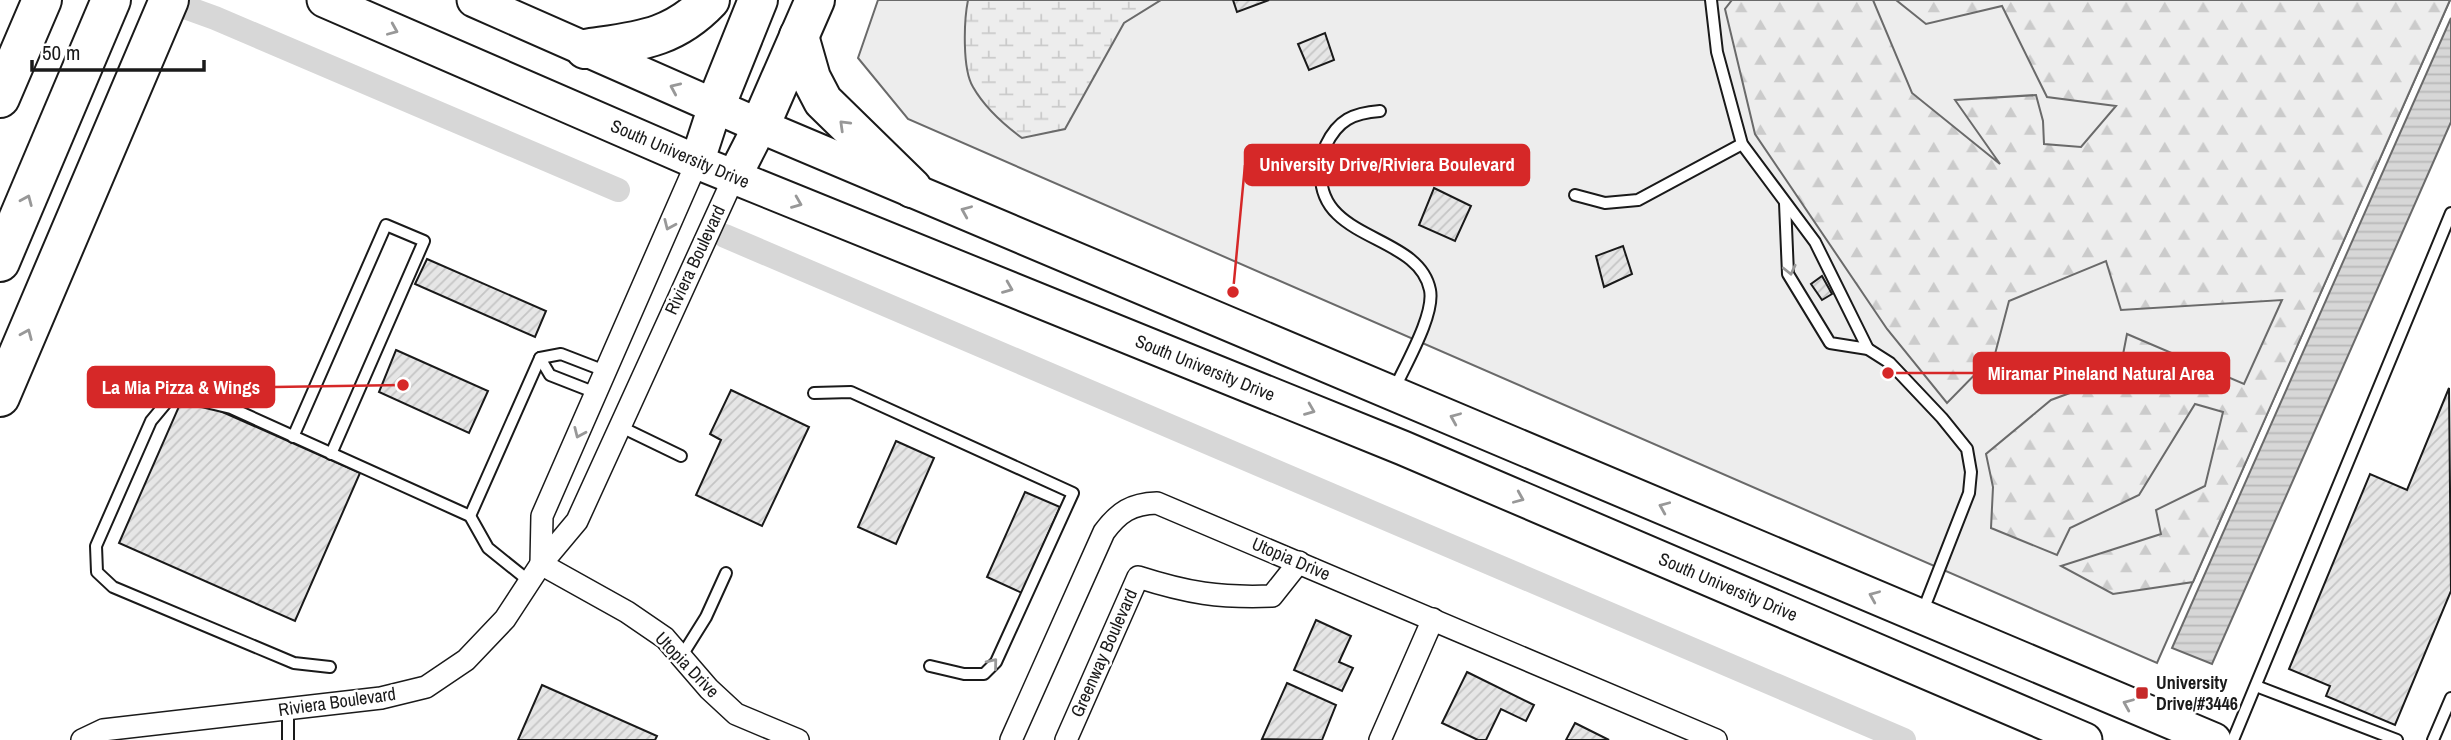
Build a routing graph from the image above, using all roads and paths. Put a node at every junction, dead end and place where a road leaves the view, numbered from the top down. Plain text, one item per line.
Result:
1 (42, 0) edge
2 (111, 0) edge
3 (169, 0) edge
4 (324, 0) edge
5 (474, 0) edge
6 (710, 0) edge
7 (758, 0) edge
8 (815, 0) edge
9 (1711, 0) edge
10 (799, 36) junction
11 (585, 48) junction
12 (0, 98) edge
13 (715, 107) junction
14 (1380, 111) dead end
15 (760, 126) junction
16 (1742, 144) junction
17 (697, 162) junction
18 (734, 177) junction
19 (912, 188) junction
20 (1575, 195) dead end
21 (1785, 202) junction
22 (2451, 213) edge
23 (0, 262) edge
24 (1868, 349) junction
25 (540, 358) junction
26 (605, 371) junction
27 (1393, 392) junction
28 (596, 393) junction
29 (814, 393) dead end
30 (0, 397) edge
31 (619, 426) junction
32 (293, 437) junction
33 (331, 454) junction
34 (681, 456) dead end
35 (470, 516) junction
36 (1299, 562) junction
37 (535, 573) junction
38 (726, 573) dead end
39 (1921, 616) junction
40 (1433, 619) junction
41 (681, 657) junction
42 (930, 666) dead end
43 (330, 667) dead end
44 (2256, 686) junction
45 (2451, 698) edge
46 (288, 709) junction
47 (1669, 731) edge
48 (1691, 735) edge
49 (82, 740) edge
50 (288, 740) edge
51 (798, 740) edge
52 (1011, 740) edge
53 (1066, 740) edge
54 (1380, 740) edge
55 (1716, 740) edge
56 (2085, 740) edge
57 (2214, 740) edge
58 (2233, 740) edge
59 (2398, 740) edge
60 (2433, 740) edge

1 - 12 highway
23 -> 2 highway
30 -> 3 highway
4 -> 17 main road, South University Drive
5 - 11 main road
6 - 11 highway
7 - 13 highway
8 - 10 highway
9 - 16 lane
10 - 15 highway
19 -> 10 highway
13 -> 11 main road
13 - 15 main road
13 - 17 main road
14 - 27 lane
15 - 18 main road
15 - 19 main road
16 - 20 lane
16 - 21 lane
17 - 18 main road, South University Drive
17 -> 26 street, Riviera Boulevard
18 - 31 street, Riviera Boulevard
18 -> 56 main road, South University Drive
27 -> 19 main road
21 - 24 lane
21 -> 24 lane
22 - 44 lane
24 - 39 lane
25 - 26 lane
25 - 28 lane
25 - 35 lane
26 - 28 street, Riviera Boulevard
39 -> 27 main road
28 -> 37 street, Riviera Boulevard
42 -> 29 lane
31 - 34 lane
31 - 37 street, Riviera Boulevard
32 - 33 lane
32 - 33 lane
32 - 43 lane
33 - 35 lane
35 - 37 lane
36 - 40 street, Utopia Drive
36 - 52 street, Utopia Drive
36 - 53 street, Greenway Boulevard
37 - 41 street, Utopia Drive
37 - 46 street, Riviera Boulevard
38 - 41 lane
57 -> 39 main road
40 - 47 street, Utopia Drive
40 - 54 street
41 - 51 street, Utopia Drive
44 - 58 lane
44 - 59 lane
45 - 60 lane
46 - 49 street, Riviera Boulevard
46 - 50 lane
47 - 48 street, Utopia Drive
48 - 55 street, Utopia Drive

